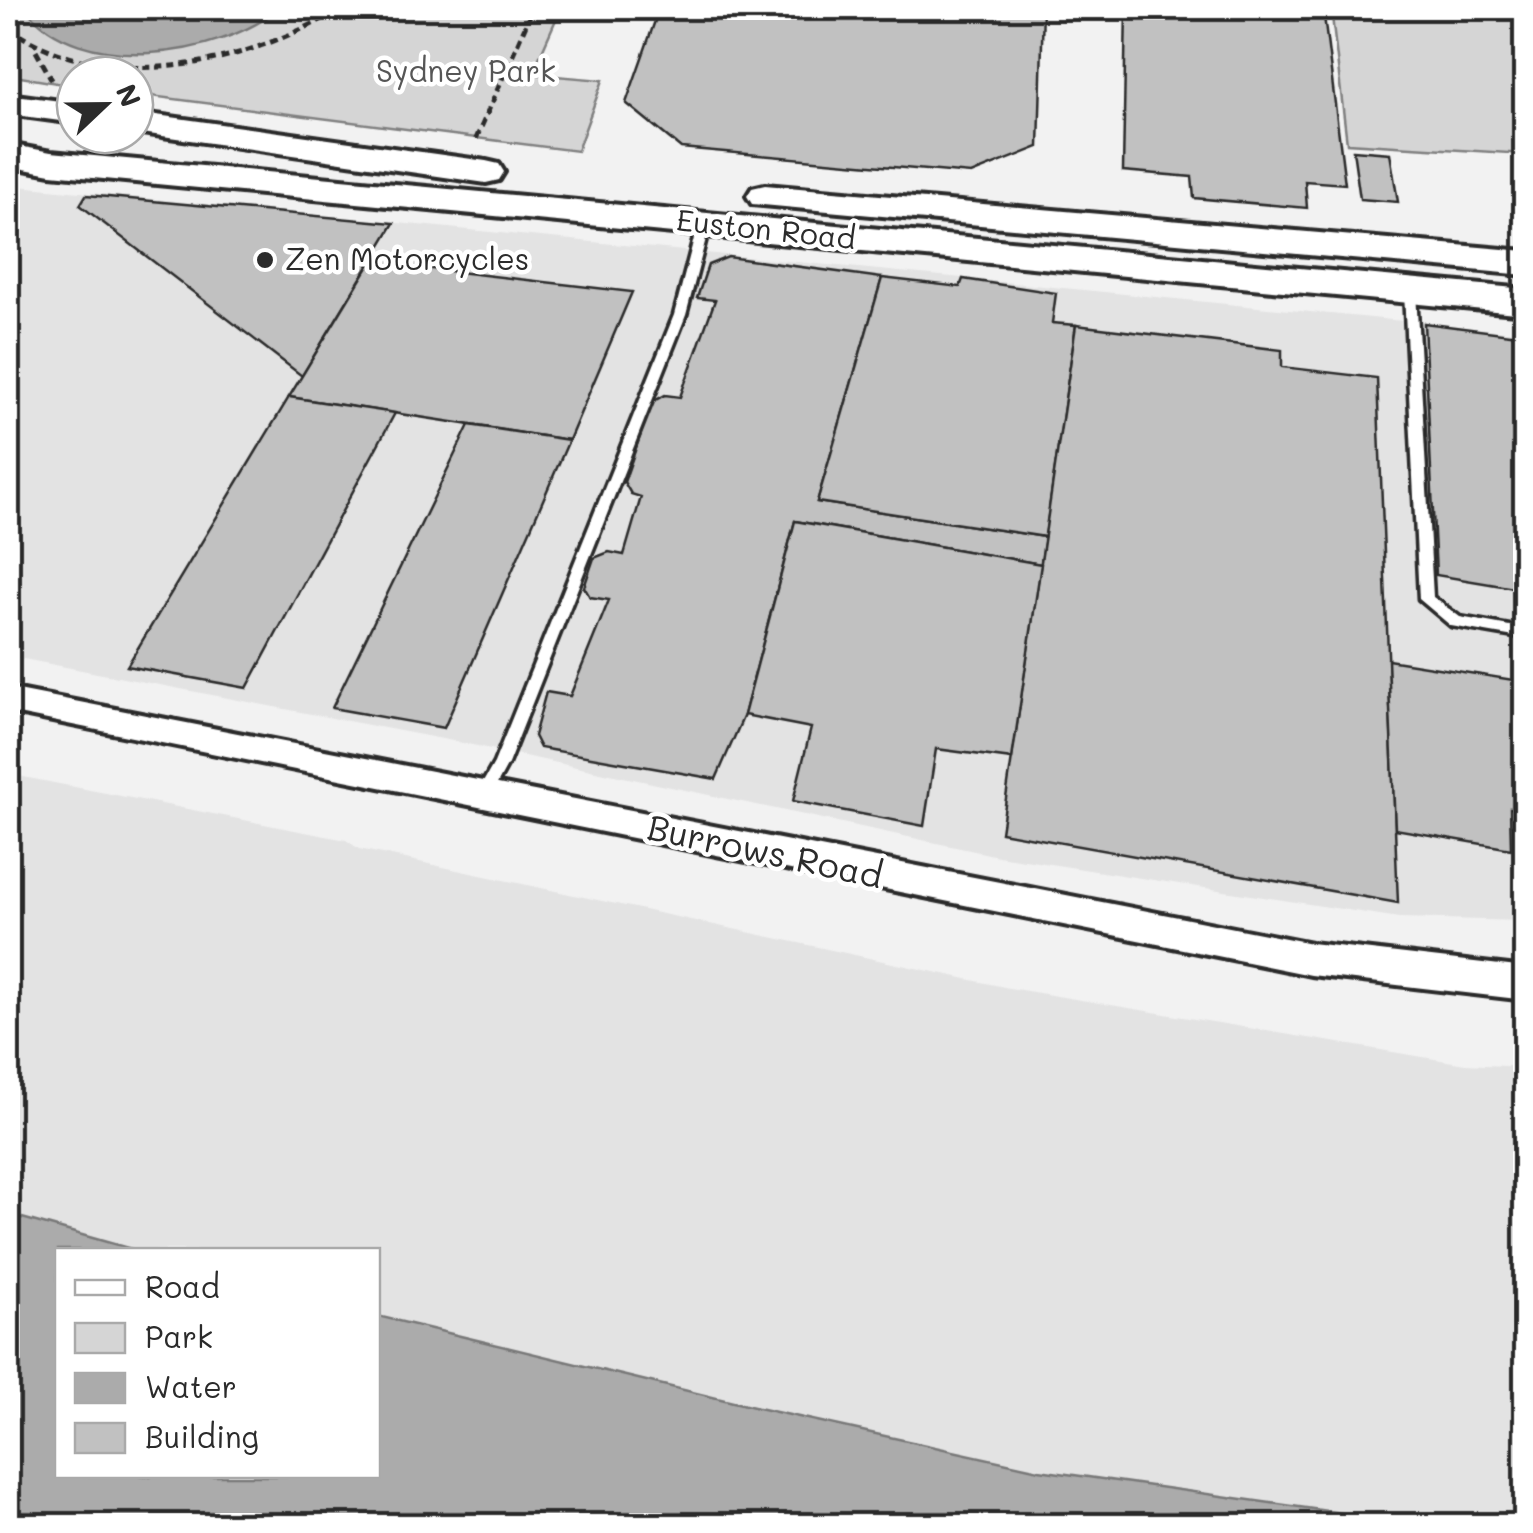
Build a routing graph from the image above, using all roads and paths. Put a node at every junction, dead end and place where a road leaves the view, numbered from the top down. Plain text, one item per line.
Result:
1 (342, 8) edge
2 (533, 8) edge
3 (8, 28) edge
4 (36, 51) junction
5 (55, 84) edge
6 (55, 102) edge
7 (8, 104) edge
8 (155, 125) edge
9 (473, 146) dead end
10 (8, 155) edge
11 (704, 223) junction
12 (1526, 262) edge
13 (1410, 292) junction
14 (1526, 302) edge
15 (1526, 634) edge
16 (8, 700) edge
17 (485, 793) junction
18 (1526, 984) edge

1 - 4 path
2 - 9 path
3 - 4 path
4 - 5 path
6 - 7 main road
8 - 12 main road, Euston Road
10 - 11 main road, Euston Road
11 - 13 main road, Euston Road
11 - 17 lane
13 - 14 main road, Euston Road
13 - 15 lane
16 - 17 street, Burrows Road
17 - 18 street, Burrows Road

